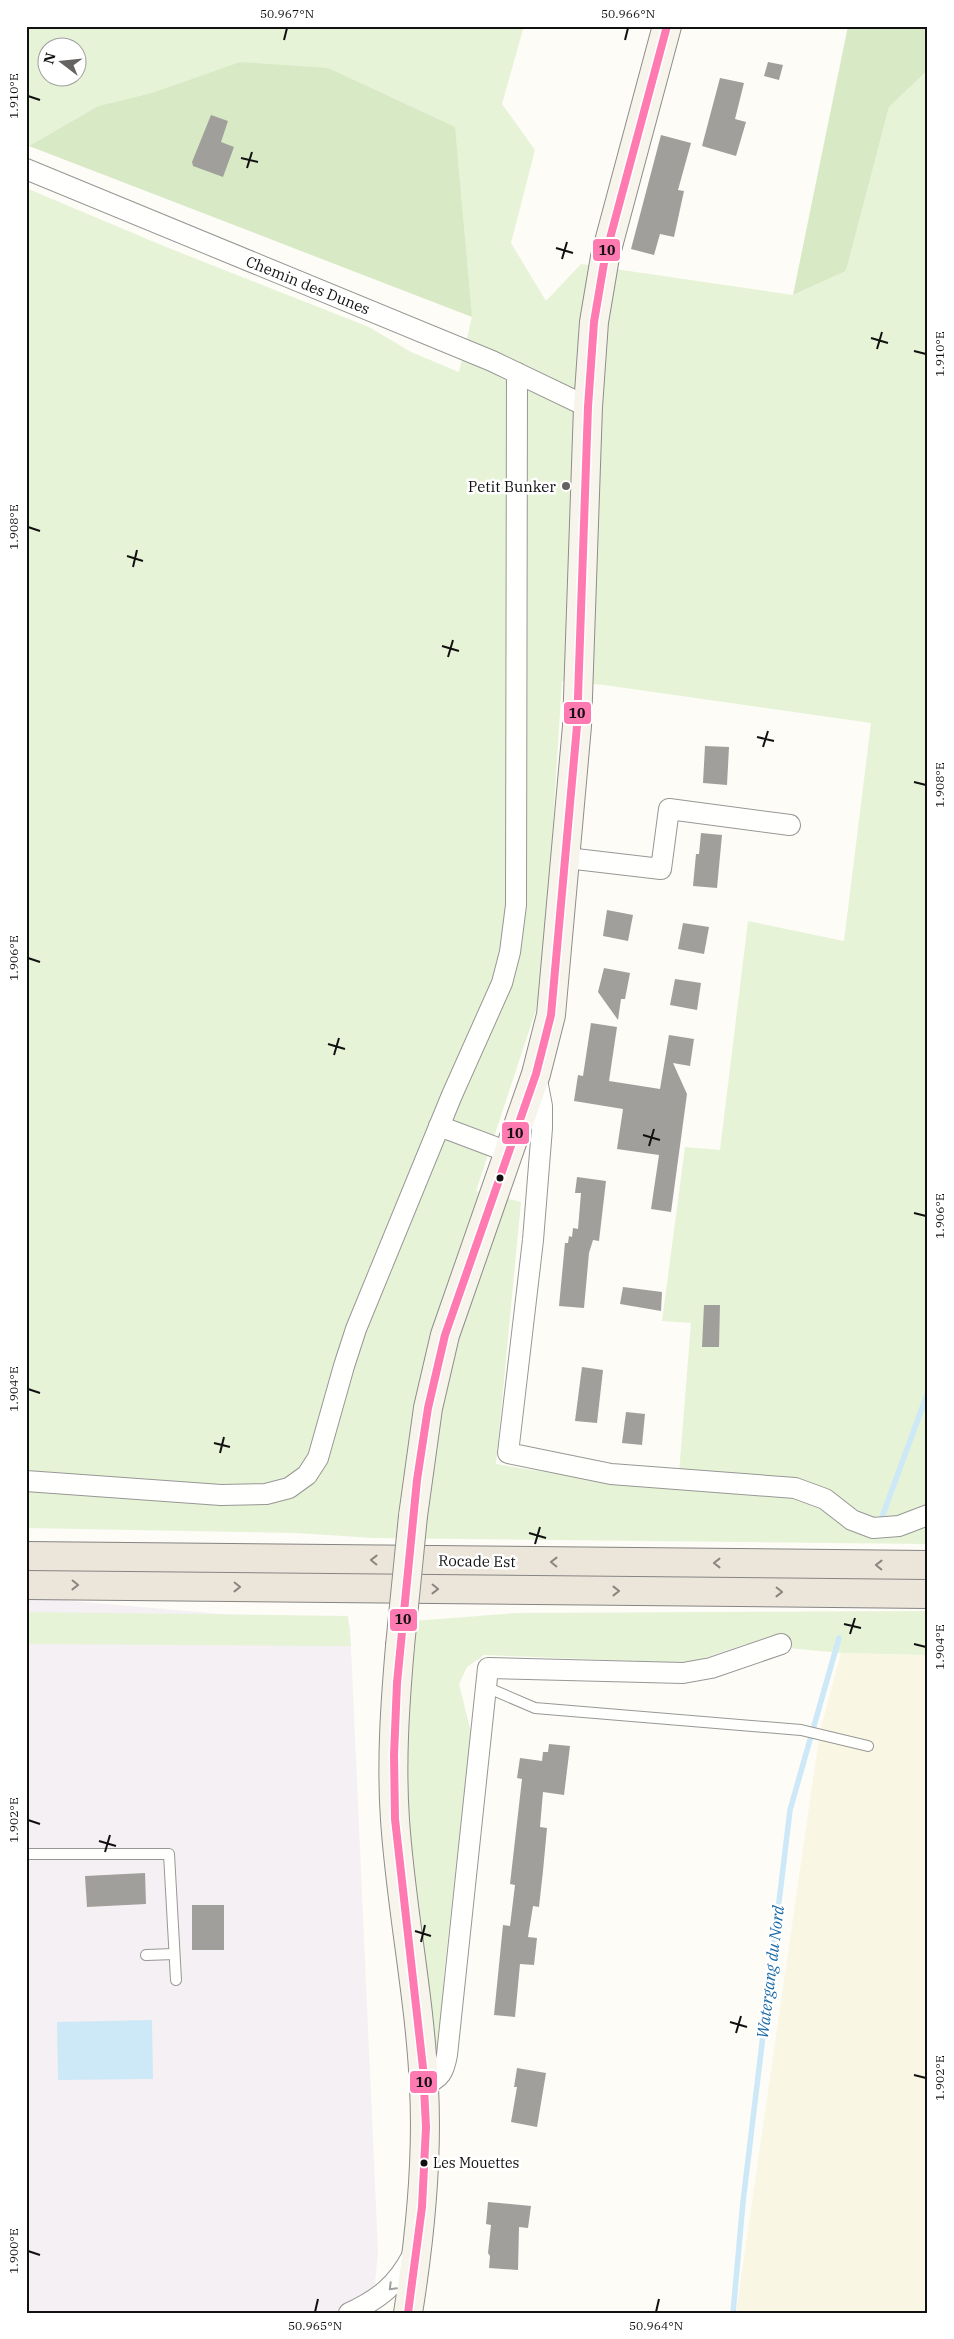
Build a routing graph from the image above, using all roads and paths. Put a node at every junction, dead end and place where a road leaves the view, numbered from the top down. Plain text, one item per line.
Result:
1 (667, 26) edge
2 (26, 169) edge
3 (517, 373) junction
4 (588, 407) junction
5 (790, 825) dead end
6 (567, 858) junction
7 (536, 1074) junction
8 (439, 1126) junction
9 (508, 1152) junction
10 (26, 1481) edge
11 (928, 1515) edge
12 (26, 1556) edge
13 (928, 1565) edge
14 (26, 1585) edge
15 (928, 1594) edge
16 (780, 1644) dead end
17 (486, 1687) junction
18 (868, 1746) dead end
19 (26, 1854) edge
20 (174, 1954) junction
21 (146, 1955) dead end
22 (176, 1980) dead end
23 (424, 2084) junction
24 (418, 2246) junction
25 (407, 2310) edge
26 (349, 2313) edge

1 - 4 main road
2 - 3 street, Chemin des Dunes
3 - 4 street, Chemin des Dunes
3 - 8 street
4 - 6 main road
5 - 6 street
6 - 7 main road
7 - 9 main road
7 - 11 street
8 - 9 street
8 - 10 street
9 - 23 main road, bridge
13 -> 12 highway, Rocade Est
14 -> 15 highway, Rocade Est
16 - 17 street
17 - 18 lane
17 - 23 street
19 - 20 lane
20 - 21 lane
20 - 22 lane
23 - 24 main road
24 - 25 main road
24 -> 26 street

